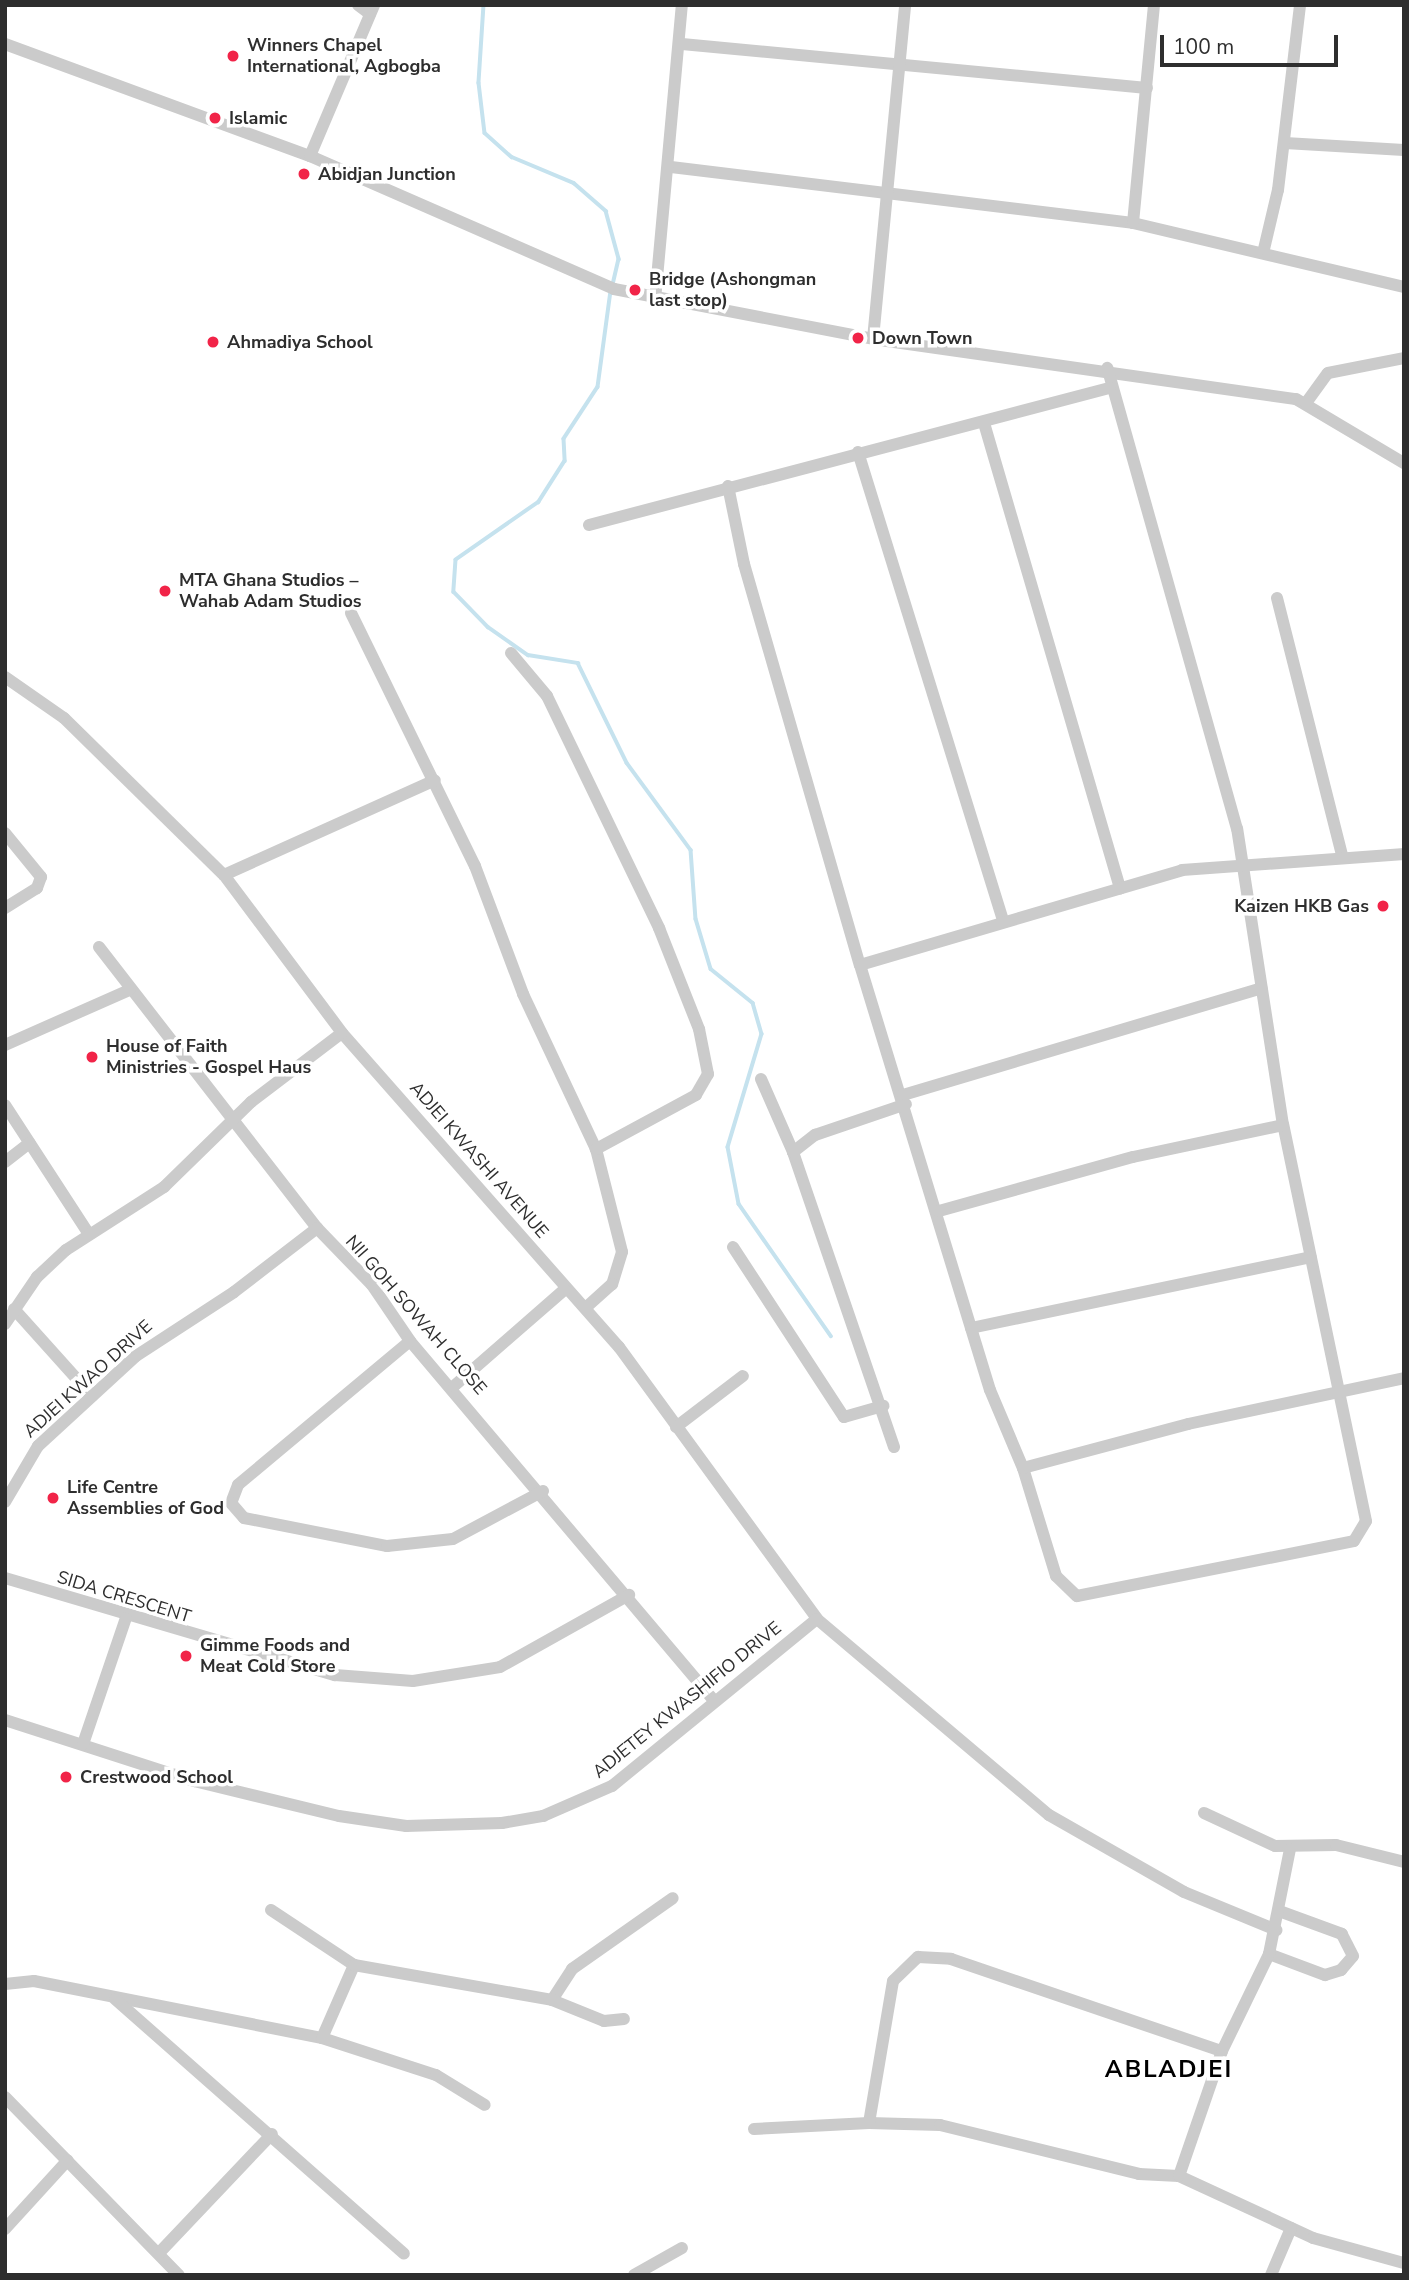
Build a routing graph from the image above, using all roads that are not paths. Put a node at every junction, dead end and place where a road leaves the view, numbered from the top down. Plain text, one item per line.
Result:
1 (358, 5) edge
2 (682, 5) edge
3 (905, 5) edge
4 (1154, 5) edge
5 (1300, 5) edge
6 (372, 9) edge
7 (5, 44) edge
8 (682, 44) junction
9 (902, 68) junction
10 (1147, 88) junction
11 (1284, 143) junction
12 (1404, 150) edge
13 (310, 156) junction
14 (671, 167) junction
15 (889, 195) junction
16 (1133, 223) junction
17 (1264, 249) junction
18 (1404, 287) edge
19 (655, 300) junction
20 (873, 339) junction
21 (1404, 358) edge
22 (1107, 368) junction
23 (1109, 388) junction
24 (1306, 403) junction
25 (984, 423) junction
26 (858, 452) junction
27 (1404, 463) edge
28 (728, 486) junction
29 (590, 525) dead end
30 (1277, 598) dead end
31 (351, 614) dead end
32 (511, 653) dead end
33 (5, 677) edge
34 (435, 780) junction
35 (5, 833) edge
36 (1342, 854) junction
37 (1404, 854) edge
38 (1243, 864) junction
39 (223, 875) junction
40 (1120, 889) junction
41 (5, 908) edge
42 (1003, 920) junction
43 (99, 947) dead end
44 (860, 965) junction
45 (1261, 988) junction
46 (129, 990) junction
47 (342, 1033) junction
48 (5, 1045) edge
49 (761, 1079) dead end
50 (905, 1099) junction
51 (5, 1105) edge
52 (237, 1120) junction
53 (1283, 1125) junction
54 (29, 1143) junction
55 (596, 1149) junction
56 (793, 1152) junction
57 (5, 1162) edge
58 (939, 1211) junction
59 (317, 1228) junction
60 (88, 1233) junction
61 (733, 1247) dead end
62 (1311, 1257) junction
63 (565, 1289) junction
64 (585, 1308) junction
65 (14, 1309) junction
66 (5, 1324) edge
67 (971, 1328) junction
68 (410, 1341) junction
69 (743, 1376) dead end
70 (1404, 1378) edge
71 (454, 1386) junction
72 (1338, 1393) junction
73 (92, 1396) junction
74 (883, 1406) junction
75 (676, 1427) junction
76 (894, 1447) dead end
77 (1023, 1468) junction
78 (543, 1491) junction
79 (5, 1502) edge
80 (5, 1578) edge
81 (629, 1595) junction
82 (126, 1618) junction
83 (817, 1619) junction
84 (713, 1700) junction
85 (5, 1720) edge
86 (83, 1744) junction
87 (1204, 1814) dead end
88 (1290, 1849) junction
89 (1404, 1862) edge
90 (673, 1898) dead end
91 (271, 1910) dead end
92 (1282, 1912) junction
93 (1276, 1930) junction
94 (1269, 1954) junction
95 (354, 1965) junction
96 (7, 1980) edge
97 (112, 1997) junction
98 (552, 2000) junction
99 (624, 2019) dead end
100 (322, 2038) junction
101 (1222, 2051) junction
102 (5, 2097) edge
103 (485, 2105) dead end
104 (869, 2123) junction
105 (754, 2129) dead end
106 (272, 2134) junction
107 (68, 2160) junction
108 (1179, 2176) junction
109 (1291, 2228) junction
110 (5, 2229) edge
111 (682, 2248) dead end
112 (159, 2253) junction
113 (404, 2254) dead end
114 (1404, 2263) edge
115 (179, 2275) edge
116 (634, 2275) edge
117 (1271, 2275) edge

1 - 6 street
2 - 8 street
3 - 9 street
4 - 10 street
5 - 11 street
6 - 13 street
7 - 13 street
8 - 9 street
8 - 14 street
9 - 10 street
9 - 15 street
10 - 16 street
11 - 12 street
11 - 17 street
13 - 19 street
14 - 15 street
14 - 19 street
15 - 16 street
15 - 20 street
16 - 17 street
17 - 18 street
19 - 20 street
20 - 22 street
21 - 24 street
22 - 23 street
22 - 24 street
23 - 25 street
23 - 38 street
24 - 27 street
25 - 26 street
25 - 40 street
26 - 28 street
26 - 42 street
28 - 29 street
28 - 44 street
30 - 36 street
31 - 34 street
32 - 55 street
33 - 39 street, ADJEI KWASHI AVENUE
34 - 39 street
34 - 55 street
35 - 41 street
36 - 37 street
36 - 38 street
38 - 40 street
38 - 45 street
39 - 47 street, ADJEI KWASHI AVENUE
40 - 42 street
42 - 44 street
43 - 46 street, NII GOH SOWAH CLOSE
44 - 50 street
45 - 50 street
45 - 53 street
46 - 48 street
46 - 52 street, NII GOH SOWAH CLOSE
47 - 52 street
47 - 63 street, ADJEI KWASHI AVENUE
49 - 56 street
50 - 56 street
50 - 58 street
51 - 54 street
52 - 59 street, NII GOH SOWAH CLOSE
52 - 60 street
53 - 58 street
53 - 62 street
54 - 57 street
54 - 60 street
55 - 64 street
56 - 74 street
58 - 67 street
59 - 68 street, NII GOH SOWAH CLOSE
59 - 73 street, ADJEI KWAO DRIVE
60 - 65 street
61 - 74 street
62 - 67 street
62 - 72 street
63 - 64 street, ADJEI KWASHI AVENUE
63 - 71 street
64 - 75 street, ADJEI KWASHI AVENUE
65 - 66 street
65 - 73 street
67 - 77 street
68 - 71 street, NII GOH SOWAH CLOSE
68 - 78 street
69 - 75 street
70 - 72 street
71 - 78 street, NII GOH SOWAH CLOSE
72 - 77 street
72 - 77 street
73 - 79 street, ADJEI KWAO DRIVE
74 - 76 street
75 - 83 street, ADJEI KWASHI AVENUE
78 - 81 street, NII GOH SOWAH CLOSE
80 - 82 street, SIDA CRESCENT
81 - 82 street, SIDA CRESCENT
81 - 84 street, NII GOH SOWAH CLOSE
82 - 86 street
83 - 84 street, ADJETEY KWASHIFIO DRIVE
83 - 93 street, ADJEI KWASHI AVENUE
84 - 86 street, ADJETEY KWASHIFIO DRIVE
85 - 86 street, ADJETEY KWASHIFIO DRIVE
87 - 88 street
88 - 89 street
88 - 92 street
90 - 98 street
91 - 95 street
92 - 93 street
92 - 94 street
93 - 94 street
94 - 101 street
95 - 98 street
95 - 100 street
96 - 97 street
97 - 100 street
97 - 106 street
98 - 99 street
100 - 103 street
101 - 104 street
101 - 108 street
102 - 107 street
104 - 105 street
104 - 108 street
106 - 112 street
106 - 113 street
107 - 110 street
107 - 112 street
108 - 109 street
109 - 114 street
109 - 117 street
111 - 116 street
112 - 115 street

